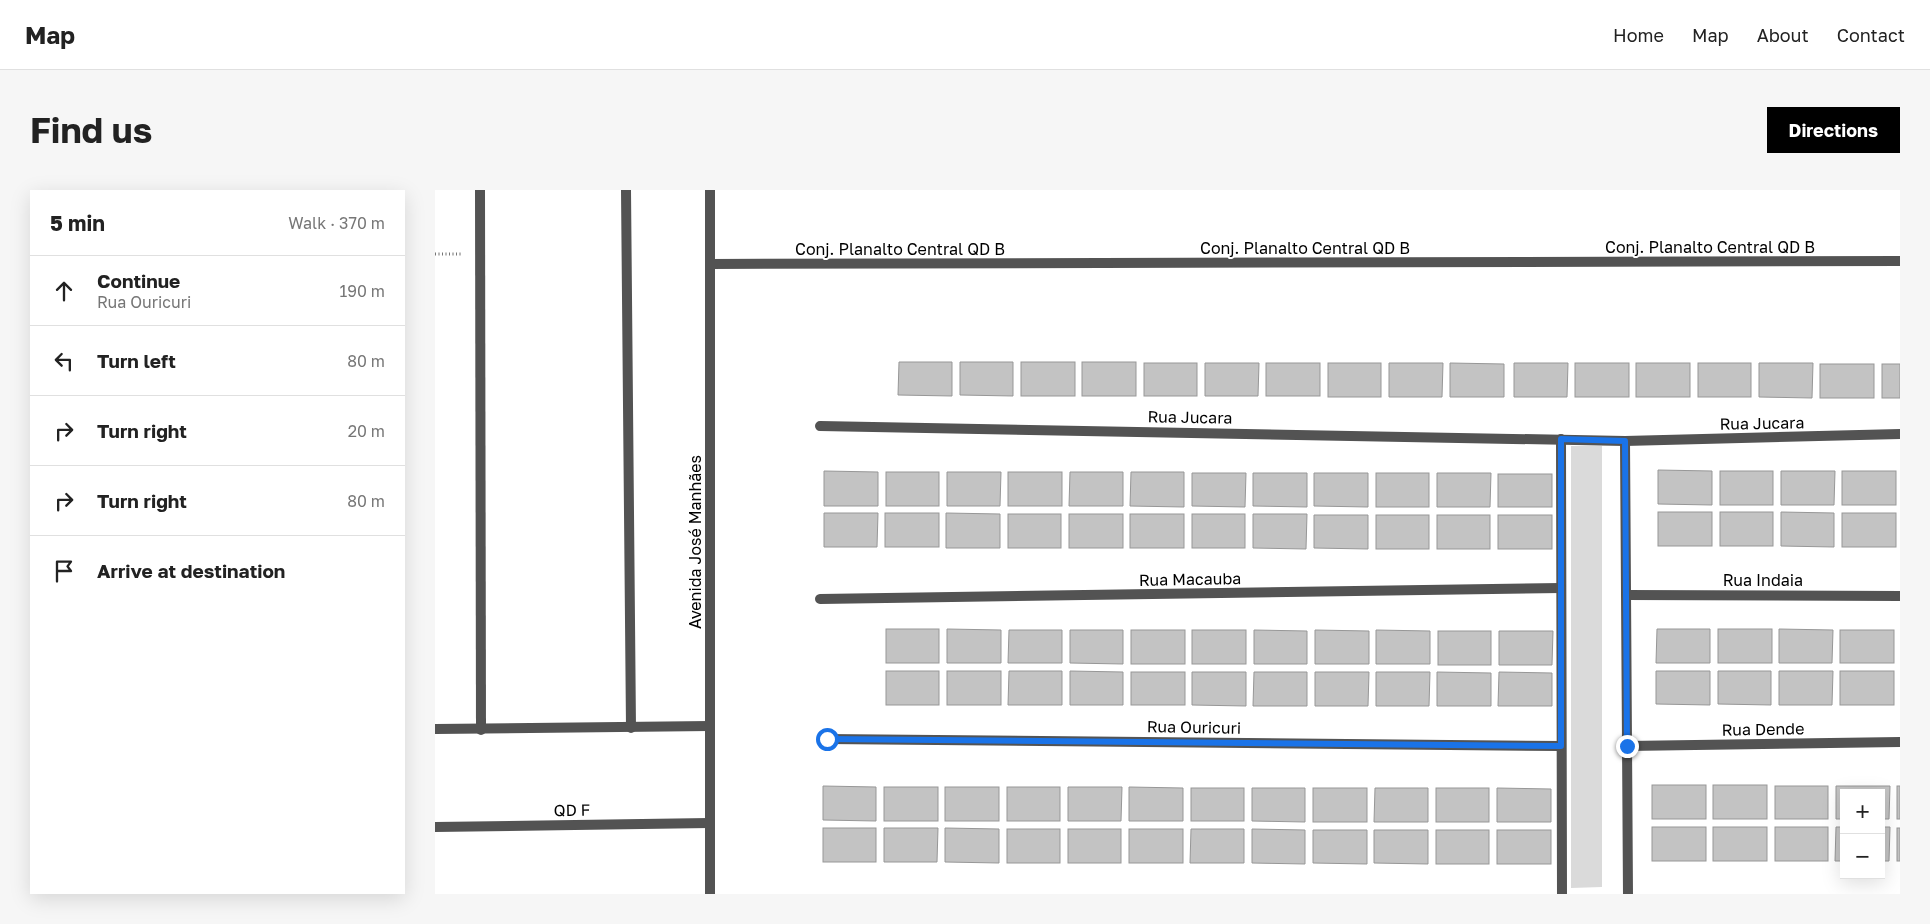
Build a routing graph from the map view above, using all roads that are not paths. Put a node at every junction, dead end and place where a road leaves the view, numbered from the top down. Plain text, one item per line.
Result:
1 (479, 190) edge
2 (626, 190) edge
3 (710, 190) edge
4 (1900, 261) edge
5 (710, 264) junction
6 (820, 426) dead end
7 (1900, 434) edge
8 (1561, 439) junction
9 (1625, 441) junction
10 (1561, 588) junction
11 (1626, 595) junction
12 (1900, 596) edge
13 (819, 599) dead end
14 (710, 726) junction
15 (631, 728) junction
16 (435, 729) edge
17 (481, 730) junction
18 (827, 739) dead end
19 (1900, 742) edge
20 (1561, 746) junction
21 (1627, 746) junction
22 (709, 823) junction
23 (435, 827) edge
24 (710, 894) edge
25 (1562, 894) edge
26 (1628, 894) edge

1 - 17 street
2 - 15 street
3 - 5 street, Avenida José Manhães
4 - 5 street, Conj. Planalto Central QD B
5 - 14 street, Avenida José Manhães
6 - 8 street, Rua Jucara
7 - 9 street, Rua Jucara
8 - 9 street, Rua Jucara
8 - 10 street
9 - 11 street
10 - 13 street, Rua Macauba
10 - 20 street
11 - 12 street, Rua Indaia
11 - 21 street
14 - 15 street
14 - 22 street, Avenida José Manhães
15 - 17 street
16 - 17 street
18 - 20 street, Rua Ouricuri
19 - 21 street, Rua Dende
20 - 25 street
21 - 26 street
22 - 23 street, QD F
22 - 24 street, Avenida José Manhães

